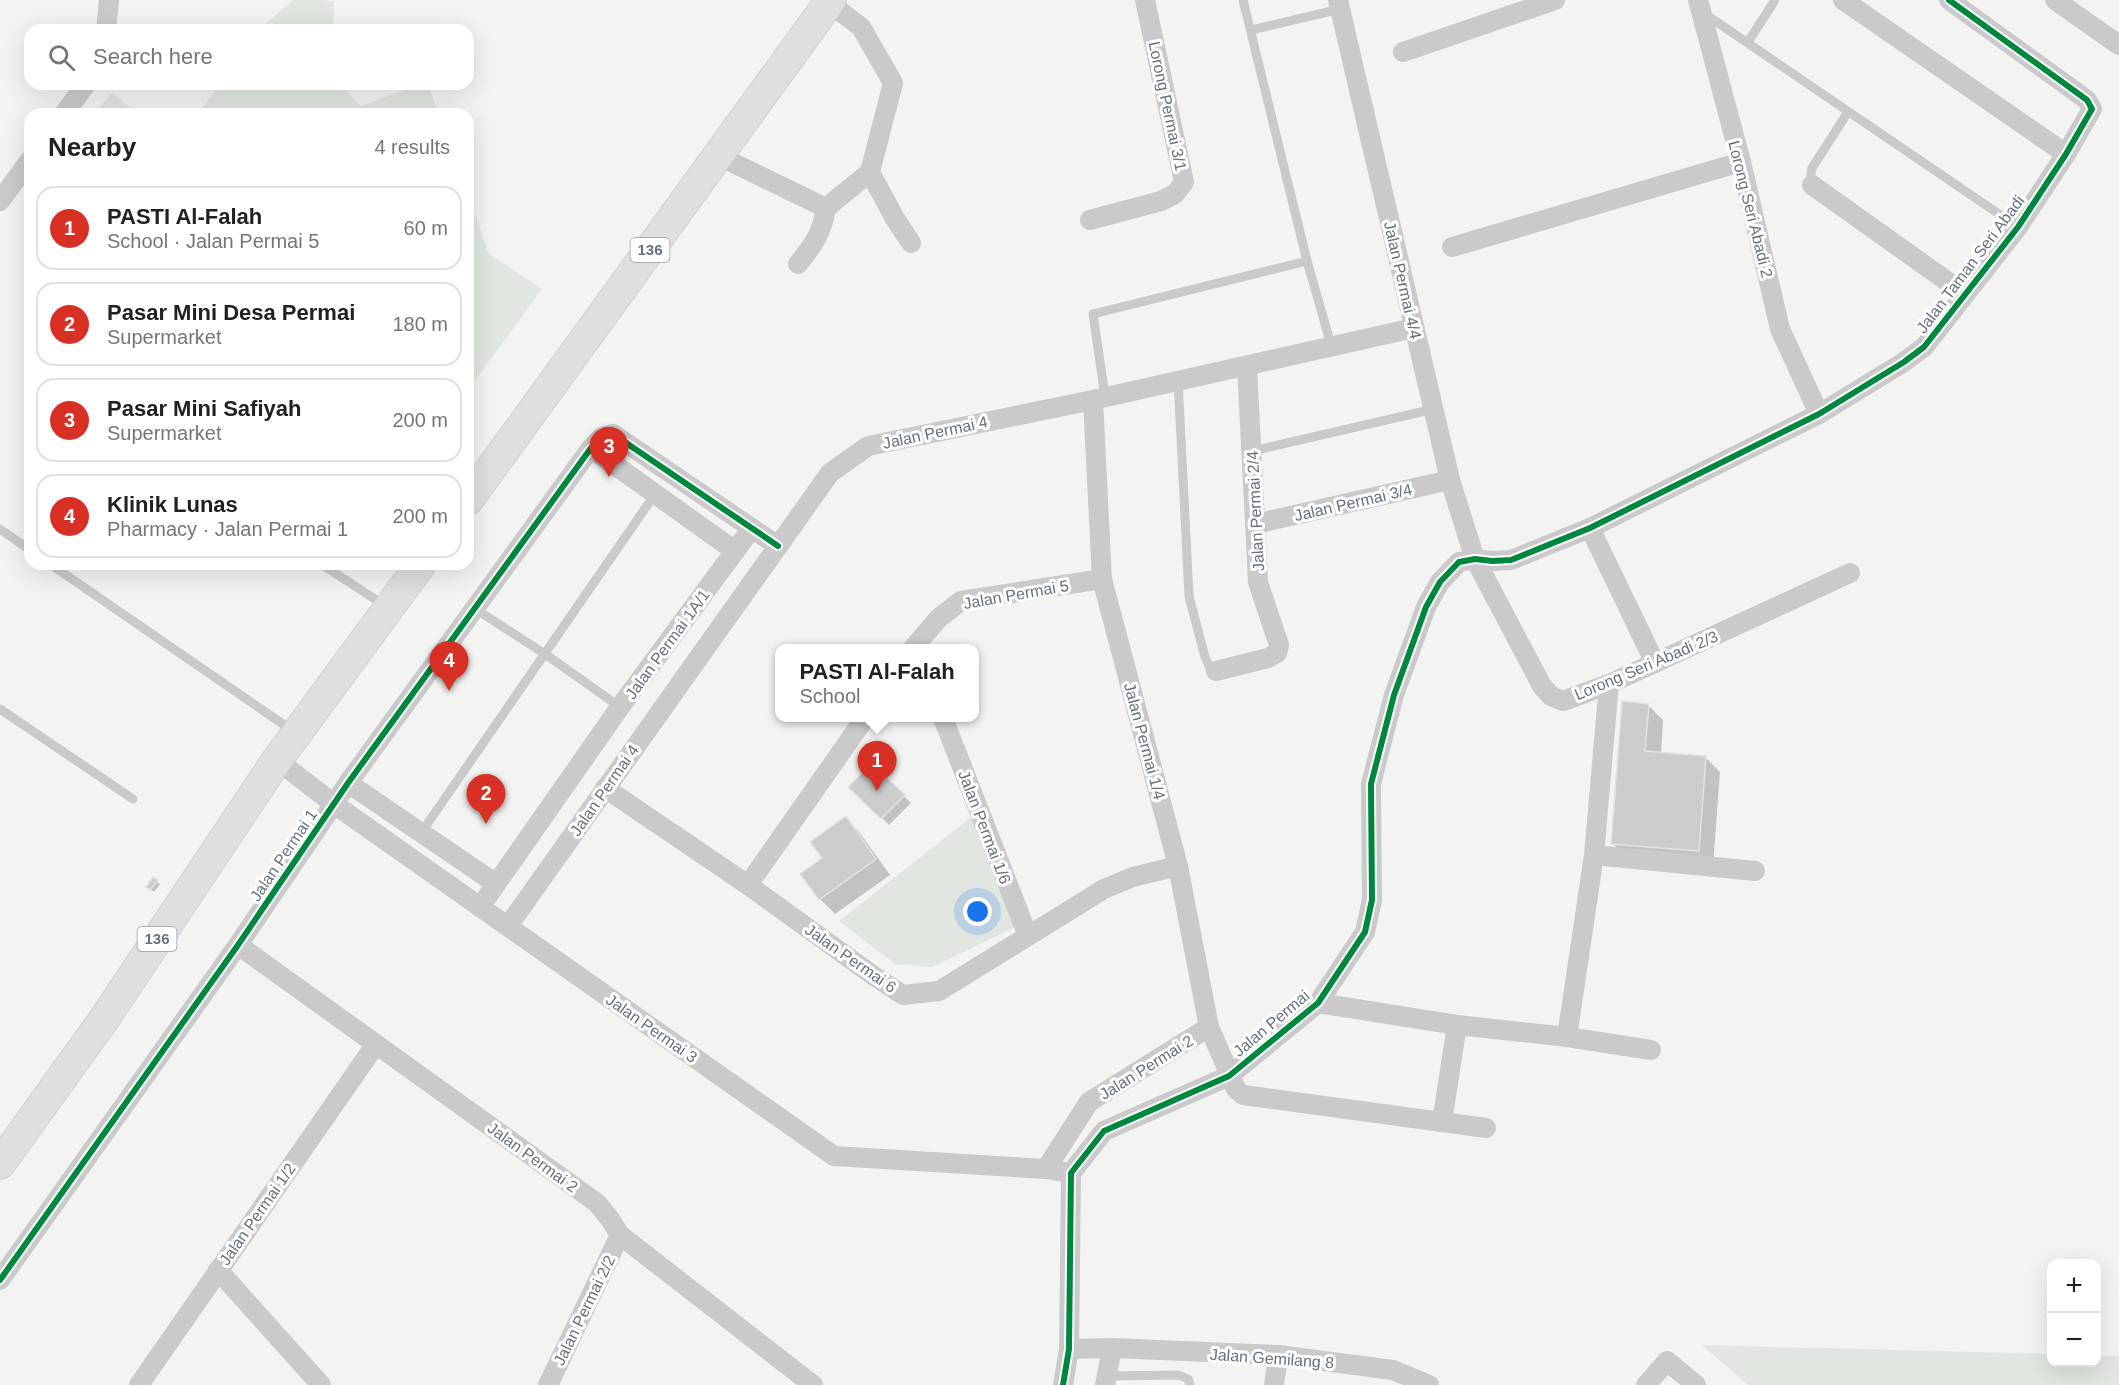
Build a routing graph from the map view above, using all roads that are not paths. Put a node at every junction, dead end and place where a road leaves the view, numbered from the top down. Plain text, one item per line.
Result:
1 (109, 0) edge
2 (1145, 0) edge
3 (1243, 0) edge
4 (1555, 0) edge
5 (1775, 0) edge
6 (1843, 0) edge
7 (1949, 0) edge
8 (2055, 0) edge
9 (830, 1) edge
10 (1339, 4) edge
11 (1700, 6) edge
12 (107, 24) edge
13 (1251, 30) junction
14 (1748, 42) junction
15 (2119, 45) edge
16 (1403, 52) dead end
17 (82, 90) edge
18 (68, 108) edge
19 (1848, 112) junction
20 (2066, 154) junction
21 (719, 156) junction
22 (1741, 162) junction
23 (24, 168) edge
24 (870, 172) junction
25 (1812, 185) joint
26 (0, 201) edge
27 (826, 208) junction
28 (1090, 220) dead end
29 (2018, 227) junction
30 (911, 243) dead end
31 (1452, 247) dead end
32 (1307, 261) junction
33 (798, 264) dead end
34 (1965, 294) junction
35 (1414, 328) junction
36 (1332, 348) junction
37 (1246, 366) junction
38 (1178, 380) junction
39 (1099, 398) junction
40 (1435, 408) junction
41 (1819, 414) junction
42 (591, 448) junction
43 (1252, 450) junction
44 (1450, 480) junction
45 (474, 492) edge
46 (655, 494) junction
47 (1255, 524) junction
48 (752, 528) junction
49 (1590, 528) junction
50 (0, 530) edge
51 (24, 546) edge
52 (778, 546) junction
53 (735, 551) junction
54 (1475, 559) junction
55 (59, 570) edge
56 (330, 570) edge
57 (417, 570) edge
58 (1850, 573) dead end
59 (1102, 579) junction
60 (389, 608) junction
61 (473, 608) junction
62 (918, 644) edge
63 (545, 654) junction
64 (1656, 663) junction
65 (1216, 672) joint
66 (1609, 684) junction
67 (621, 708) junction
68 (0, 709) edge
69 (862, 722) edge
70 (945, 722) edge
71 (297, 733) junction
72 (277, 760) junction
73 (348, 783) junction
74 (605, 788) junction
75 (133, 799) dead end
76 (334, 804) junction
77 (421, 833) junction
78 (1594, 855) junction
79 (1178, 866) junction
80 (1755, 871) dead end
81 (495, 883) junction
82 (748, 885) junction
83 (480, 907) junction
84 (508, 926) junction
85 (1028, 936) junction
86 (238, 945) junction
87 (1318, 1003) junction
88 (1457, 1025) junction
89 (1209, 1027) junction
90 (1567, 1037) junction
91 (376, 1044) junction
92 (1651, 1050) dead end
93 (1229, 1076) junction
94 (1442, 1122) junction
95 (1486, 1128) dead end
96 (2, 1158) edge
97 (1046, 1169) junction
98 (1071, 1173) junction
99 (620, 1235) junction
100 (218, 1270) junction
101 (0, 1280) edge
102 (1112, 1348) junction
103 (1069, 1349) junction
104 (1278, 1355) junction
105 (1105, 1380) edge
106 (139, 1385) edge
107 (321, 1385) edge
108 (548, 1385) edge
109 (813, 1385) edge
110 (1063, 1385) edge
111 (1190, 1385) edge
112 (1274, 1385) edge
113 (1430, 1385) edge
114 (1646, 1385) edge
115 (1695, 1385) edge

1 - 12 street
2 - 28 street, Lorong Permai 3/1
3 - 13 lane
4 - 16 street
5 - 14 lane
6 - 20 street
7 - 20 street, Jalan Taman Seri Abadi
8 - 15 street
9 - 21 main road, 136
9 - 24 street
10 - 13 lane
10 - 35 street, Jalan Permai 4/4
11 - 14 lane
11 - 22 street, Lorong Seri Abadi 2
13 - 32 lane
14 - 19 lane
17 - 18 street
19 - 25 lane
19 - 29 lane
20 - 29 street, Jalan Taman Seri Abadi
21 - 27 street
21 - 45 main road, 136
22 - 31 street
22 - 41 street, Lorong Seri Abadi 2
23 - 26 street
24 - 27 street
24 - 30 street
25 - 34 street
27 - 33 street
29 - 34 street, Jalan Taman Seri Abadi
32 - 36 lane
32 - 39 lane
34 - 41 street, Jalan Taman Seri Abadi
35 - 36 street, Jalan Permai 4
35 - 40 street, Jalan Permai 4/4
36 - 37 street, Jalan Permai 4
37 - 38 street, Jalan Permai 4
37 - 43 street, Jalan Permai 2/4
38 - 39 street, Jalan Permai 4
38 - 65 lane
39 - 52 street, Jalan Permai 4
39 - 59 street, Jalan Permai 1/4
40 - 43 lane
40 - 44 street, Jalan Permai 4/4
41 - 49 street, Jalan Taman Seri Abadi
42 - 46 street
42 - 48 street
42 - 61 street, Jalan Permai 1
43 - 47 street, Jalan Permai 2/4
44 - 47 street, Jalan Permai 3/4
44 - 54 street, Jalan Permai 4/4
46 - 53 street
46 - 63 lane
47 - 65 street, Jalan Permai 2/4
48 - 52 street
48 - 53 street, Jalan Permai 1A/1
49 - 54 street, Jalan Taman Seri Abadi
49 - 64 street
50 - 51 lane
52 - 74 street, Jalan Permai 4
53 - 67 street, Jalan Permai 1A/1
54 - 66 street, Lorong Seri Abadi 2/3
54 - 87 street, Jalan Permai
55 - 71 lane
56 - 60 lane
57 - 60 main road, 136
58 - 64 street, Lorong Seri Abadi 2/3
59 - 62 street, Jalan Permai 5
59 - 79 street, Jalan Permai 1/4
60 - 71 main road, 136
61 - 63 lane
61 - 73 street, Jalan Permai 1
63 - 67 lane
63 - 77 lane
64 - 66 street, Lorong Seri Abadi 2/3
66 - 78 street
67 - 81 street, Jalan Permai 1A/1
68 - 75 lane
69 - 82 street
70 - 85 street, Jalan Permai 1/6
71 - 72 main road, 136
72 - 76 street, Jalan Permai 3
72 - 96 main road, 136
73 - 76 street, Jalan Permai 1
73 - 77 street
74 - 82 street, Jalan Permai 6
74 - 84 street, Jalan Permai 4
76 - 83 street, Jalan Permai 3
76 - 86 street, Jalan Permai 1
77 - 81 street
78 - 80 street
78 - 90 street
79 - 85 street, Jalan Permai 6
79 - 89 street, Jalan Permai 1/4
81 - 83 street, Jalan Permai 1A/1
82 - 85 street, Jalan Permai 6
83 - 84 street, Jalan Permai 3
84 - 97 street, Jalan Permai 3
86 - 91 street, Jalan Permai 2
86 - 101 street, Jalan Permai 1
87 - 88 street
87 - 93 street, Jalan Permai
88 - 90 street
88 - 94 street
89 - 93 street, Jalan Permai 1/4
89 - 97 street, Jalan Permai 2
90 - 92 street
91 - 99 street, Jalan Permai 2
91 - 100 street, Jalan Permai 1/2
93 - 94 street
93 - 98 street, Jalan Permai
94 - 95 street
97 - 98 street, Jalan Permai 3
98 - 103 street
99 - 108 street, Jalan Permai 2/2
99 - 109 street, Jalan Permai 2
100 - 106 street, Jalan Permai 1/2
100 - 107 street
102 - 103 street, Jalan Gemilang 8
102 - 104 street, Jalan Gemilang 8
102 - 105 street
103 - 110 street
104 - 112 street
104 - 113 street, Jalan Gemilang 8
105 - 111 lane
114 - 115 street

